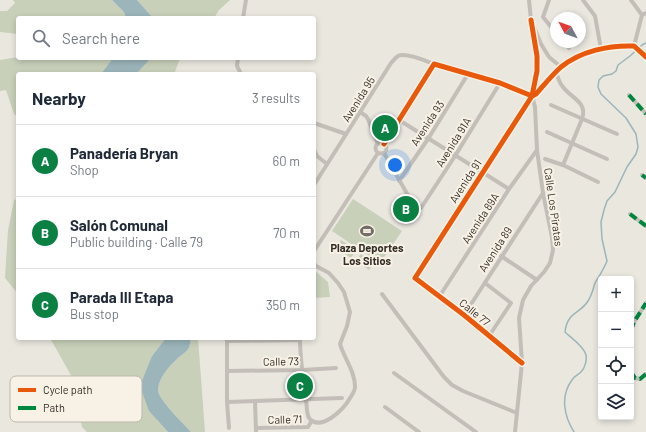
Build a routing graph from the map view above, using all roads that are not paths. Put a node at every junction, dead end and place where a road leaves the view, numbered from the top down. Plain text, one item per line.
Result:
1 (246, 0) edge
2 (529, 0) edge
3 (549, 0) edge
4 (583, 0) edge
5 (631, 0) edge
6 (644, 14) edge
7 (243, 16) edge
8 (532, 20) junction
9 (550, 26) edge
10 (634, 46) junction
11 (601, 49) junction
12 (646, 57) edge
13 (238, 60) edge
14 (434, 64) junction
15 (561, 67) junction
16 (240, 72) edge
17 (556, 72) junction
18 (468, 74) junction
19 (500, 83) junction
20 (629, 95) dead end
21 (532, 96) junction
22 (551, 105) dead end
23 (360, 112) junction
24 (646, 114) edge
25 (582, 119) junction
26 (399, 120) junction
27 (316, 124) edge
28 (547, 132) dead end
29 (346, 134) junction
30 (617, 134) dead end
31 (428, 139) junction
32 (573, 143) junction
33 (378, 144) junction
34 (384, 144) junction
35 (537, 150) junction
36 (378, 153) junction
37 (384, 153) junction
38 (316, 154) edge
39 (455, 156) junction
40 (607, 158) dead end
41 (545, 159) dead end
42 (327, 164) junction
43 (563, 165) junction
44 (482, 173) junction
45 (642, 174) dead end
46 (646, 178) edge
47 (399, 180) junction
48 (316, 182) edge
49 (598, 182) dead end
50 (508, 190) junction
51 (543, 192) junction
52 (630, 214) dead end
53 (646, 226) edge
54 (316, 240) edge
55 (320, 242) junction
56 (316, 249) edge
57 (501, 256) junction
58 (316, 266) edge
59 (415, 278) joint
60 (537, 280) junction
61 (484, 283) junction
62 (382, 294) dead end
63 (439, 297) junction
64 (645, 306) edge
65 (464, 315) junction
66 (634, 322) edge
67 (489, 336) junction
68 (227, 340) edge
69 (300, 340) edge
70 (522, 363) junction
71 (336, 368) dead end
72 (302, 370) junction
73 (227, 371) junction
74 (394, 373) dead end
75 (646, 374) edge
76 (634, 376) edge
77 (342, 398) dead end
78 (306, 399) junction
79 (255, 401) junction
80 (227, 402) junction
81 (385, 407) dead end
82 (516, 412) junction
83 (311, 422) junction
84 (229, 428) dead end
85 (256, 430) edge
86 (419, 432) edge
87 (476, 432) edge
88 (515, 432) edge

1 - 7 street
2 - 8 street
3 - 9 street
4 - 11 street
5 - 6 street
6 - 10 street
8 - 15 street
8 - 21 street
10 - 11 street
10 - 12 street
11 - 15 street
13 - 16 street
14 - 18 street
14 - 23 street, Avenida 95
14 - 26 street
15 - 17 street
17 - 21 street
17 - 25 street
18 - 19 street
18 - 31 street, Avenida 93
19 - 21 street
19 - 39 street, Avenida 91A
20 - 24 street
21 - 35 street, Calle Los Piratas
21 - 44 street, Avenida 91
22 - 25 street
23 - 29 street, Avenida 95
23 - 33 street
25 - 30 street
25 - 32 street
26 - 31 street
26 - 34 street
27 - 29 street
28 - 32 street
29 - 42 street, Avenida 95
31 - 39 street
31 - 47 street, Avenida 93
32 - 40 street
32 - 43 street
33 - 34 street
33 - 36 street
34 - 37 street
35 - 50 street, Avenida 89A
35 - 51 street, Calle Los Piratas
36 - 37 street
36 - 55 street
37 - 47 street
38 - 42 street
39 - 44 street
39 - 47 street, Avenida 91A
41 - 43 street
42 - 48 street, Avenida 95
43 - 49 street
44 - 50 street
44 - 59 street, Avenida 91
45 - 46 street
50 - 63 street, Avenida 89A
51 - 57 street, Avenida 89
51 - 60 street, Calle Los Piratas
52 - 53 street
54 - 55 street
55 - 56 street
57 - 60 street
57 - 61 street, Avenida 89
58 - 83 street
59 - 63 street, Calle 77
60 - 70 street, Calle Los Piratas
61 - 65 street, Avenida 89
61 - 67 street
62 - 82 street
63 - 65 street, Calle 77
64 - 66 street
65 - 67 street, Calle 77
67 - 70 street, Calle 77
68 - 73 street
69 - 72 street
70 - 82 street, Calle Los Piratas
71 - 72 street, Calle 73
72 - 73 street, Calle 73
72 - 78 street
73 - 80 street
74 - 87 street
75 - 76 street
77 - 78 street
78 - 79 street
78 - 83 street
79 - 80 street
79 - 85 street
80 - 84 street
81 - 86 street
82 - 88 street, Calle Los Piratas
83 - 85 street, Calle 71

